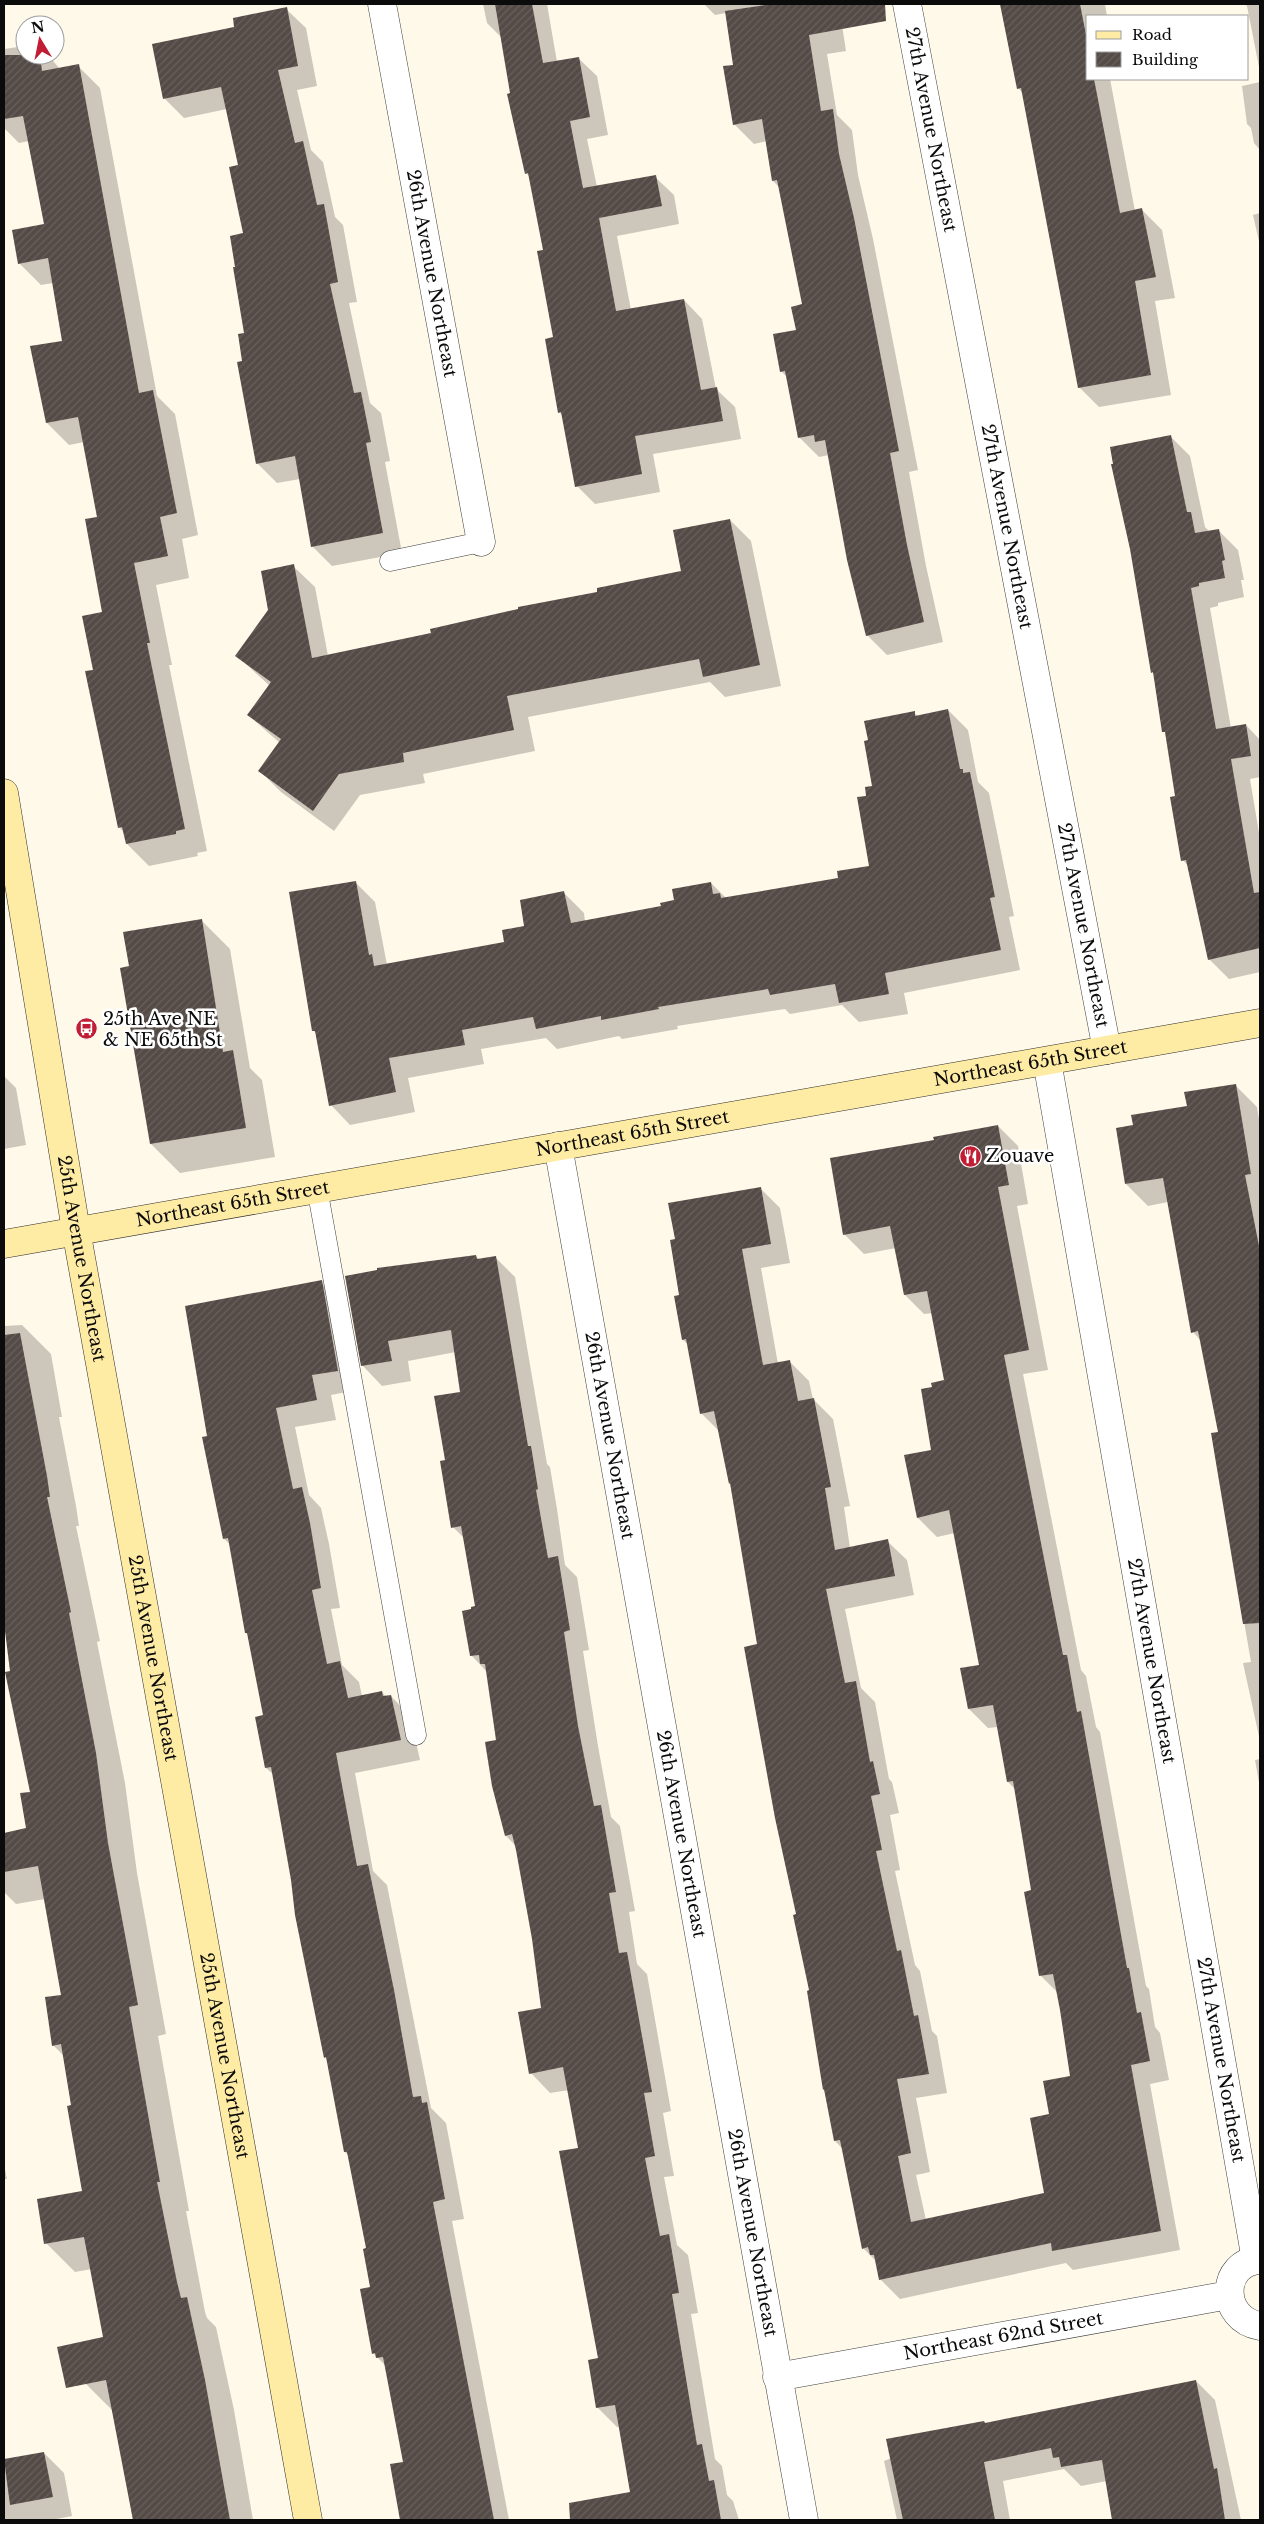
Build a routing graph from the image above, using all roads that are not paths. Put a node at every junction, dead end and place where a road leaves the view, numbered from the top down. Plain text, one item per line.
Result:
1 (382, 4) edge
2 (907, 4) edge
3 (481, 542) joint
4 (390, 561) dead end
5 (4, 793) edge
6 (1260, 1023) edge
7 (1107, 1050) junction
8 (1047, 1061) junction
9 (558, 1146) junction
10 (316, 1188) junction
11 (76, 1230) junction
12 (4, 1244) edge
13 (416, 1735) dead end
14 (1258, 2260) edge
15 (1229, 2295) junction
16 (1260, 2326) edge
17 (777, 2377) junction
18 (308, 2520) edge
19 (804, 2520) edge

1 - 3 street, 26th Avenue Northeast
2 - 7 street, 27th Avenue Northeast
3 - 4 lane
5 - 11 main road, 25th Avenue Northeast
6 - 7 main road, Northeast 65th Street
7 - 8 main road, Northeast 65th Street
8 - 9 main road, Northeast 65th Street
8 - 14 street, 27th Avenue Northeast
9 - 10 main road, Northeast 65th Street
9 - 17 street, 26th Avenue Northeast
10 - 11 main road, Northeast 65th Street
10 - 13 lane
11 - 12 main road, Northeast 65th Street
11 - 18 main road, 25th Avenue Northeast
14 - 15 street
15 - 16 street
15 - 17 street, Northeast 62nd Street
17 - 19 street, 26th Avenue Northeast

